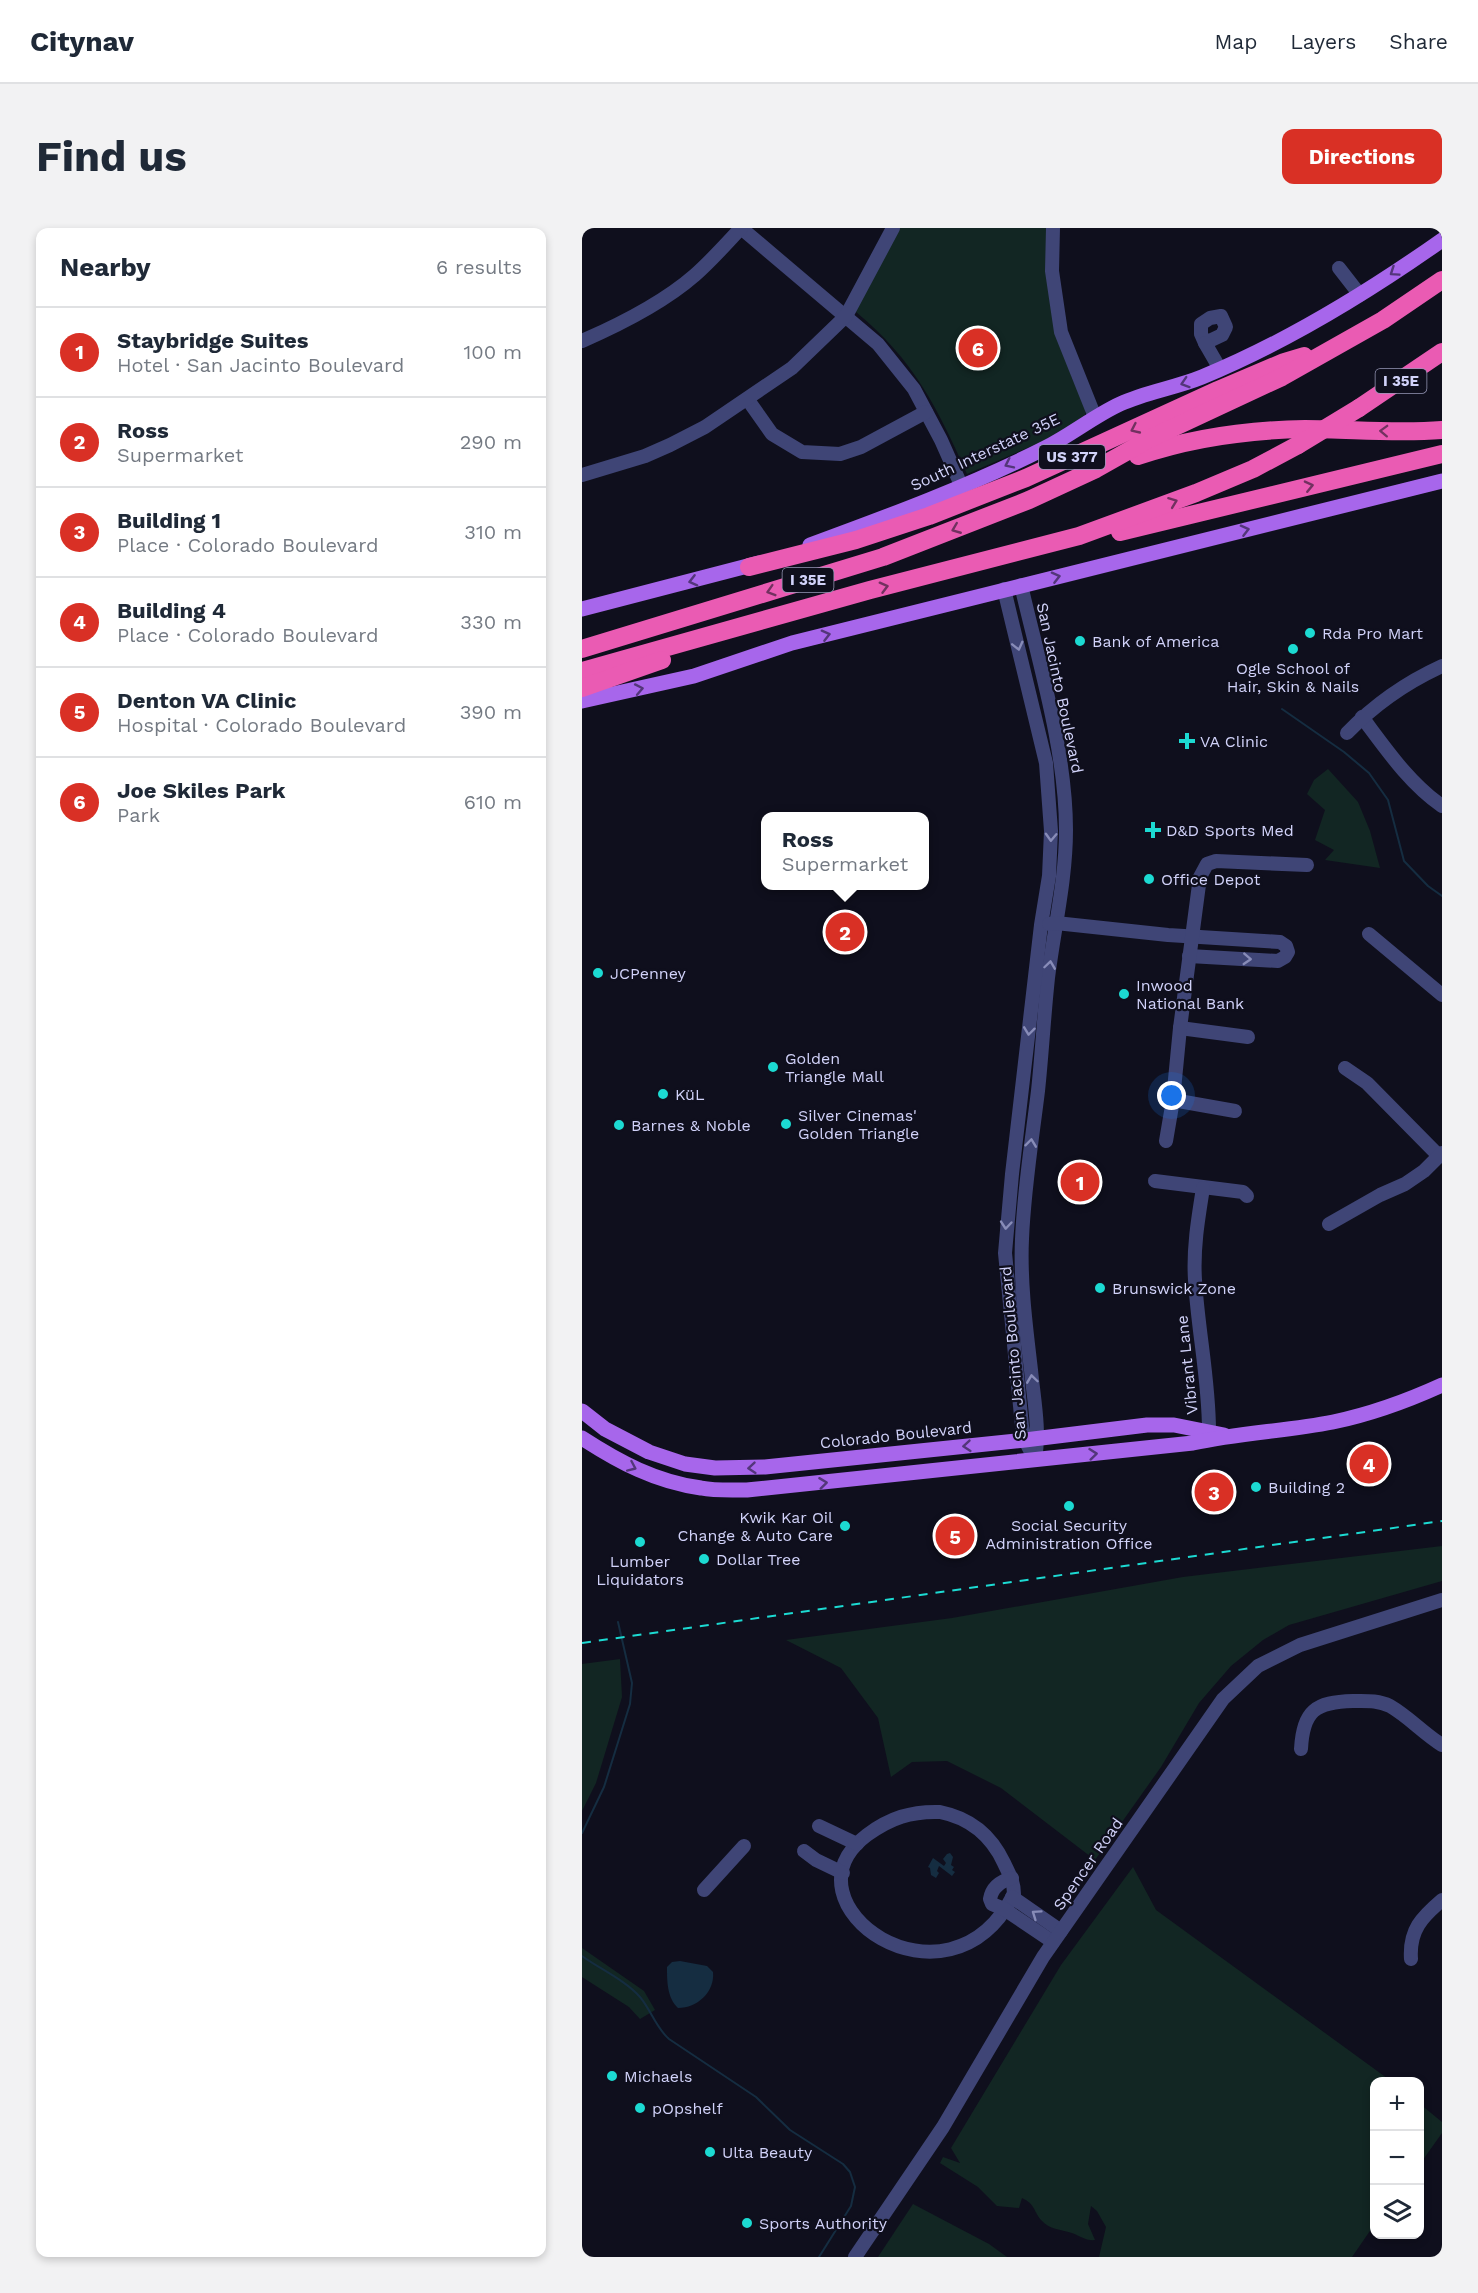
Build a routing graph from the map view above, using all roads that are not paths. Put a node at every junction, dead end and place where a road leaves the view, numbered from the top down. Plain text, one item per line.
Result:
1 (741, 228) edge
2 (893, 228) edge
3 (1053, 228) edge
4 (1442, 240) edge
5 (1339, 268) dead end
6 (1442, 280) edge
7 (1360, 295) junction
8 (846, 316) junction
9 (582, 341) edge
10 (1205, 344) dead end
11 (1337, 346) junction
12 (1442, 352) edge
13 (1220, 369) junction
14 (748, 400) junction
15 (926, 412) junction
16 (1095, 417) junction
17 (1442, 430) edge
18 (1442, 454) edge
19 (1096, 469) junction
20 (582, 475) edge
21 (1442, 481) edge
22 (961, 485) junction
23 (1079, 537) junction
24 (749, 567) junction
25 (1021, 585) junction
26 (1004, 589) junction
27 (582, 609) edge
28 (767, 620) junction
29 (582, 649) edge
30 (1442, 666) edge
31 (582, 671) edge
32 (582, 688) edge
33 (582, 701) edge
34 (1362, 717) junction
35 (1347, 733) dead end
36 (1065, 797) junction
37 (1050, 798) junction
38 (1442, 806) edge
39 (1307, 865) dead end
40 (1056, 923) junction
41 (1045, 934) junction
42 (1369, 934) dead end
43 (1192, 937) junction
44 (1189, 956) junction
45 (1442, 995) edge
46 (1180, 1028) junction
47 (1248, 1037) dead end
48 (1345, 1068) dead end
49 (1173, 1100) junction
50 (1235, 1111) dead end
51 (1019, 1117) junction
52 (1034, 1118) junction
53 (1166, 1141) dead end
54 (1440, 1155) edge
55 (1155, 1181) dead end
56 (1203, 1188) junction
57 (1248, 1196) dead end
58 (1329, 1224) dead end
59 (1012, 1334) junction
60 (1027, 1334) junction
61 (1442, 1385) edge
62 (582, 1411) edge
63 (602, 1426) junction
64 (1209, 1431) junction
65 (1227, 1436) junction
66 (1032, 1439) junction
67 (585, 1440) edge
68 (1035, 1460) junction
69 (1442, 1600) edge
70 (1442, 1745) edge
71 (1300, 1749) dead end
72 (819, 1826) dead end
73 (857, 1844) junction
74 (744, 1846) dead end
75 (804, 1851) dead end
76 (843, 1873) junction
77 (1012, 1878) junction
78 (704, 1890) dead end
79 (1442, 1900) edge
80 (1008, 1903) junction
81 (1057, 1937) junction
82 (1411, 1959) dead end
83 (855, 2257) edge

1 - 8 street
1 - 9 street
2 - 8 street
3 - 16 street
4 -> 7 main road, South Interstate 35E
5 - 7 street
6 - 11 highway, I 35E
7 - 13 main road, South Interstate 35E
8 - 14 street
8 - 15 street
10 - 13 street
11 - 19 highway, I 35E
11 -> 24 highway, US 377
23 -> 12 highway, I 35E, bridge
13 -> 16 main road, South Interstate 35E
14 - 15 street
14 - 20 street
15 - 22 street
16 -> 22 main road, South Interstate 35E
17 -> 19 highway
23 -> 18 highway
19 -> 29 highway, I 35E
25 -> 21 main road
22 - 24 main road, South Interstate 35E
28 -> 23 highway, I 35E
24 -> 27 main road, South Interstate 35E / US 377
25 - 26 main road
25 - 36 street, San Jacinto Boulevard
33 -> 26 main road
26 -> 37 street, San Jacinto Boulevard
28 - 31 highway, I 35E
28 - 32 highway
30 - 34 street
34 - 35 street
34 - 38 street
36 - 37 street
36 - 40 street, San Jacinto Boulevard
37 -> 41 street, San Jacinto Boulevard
39 - 43 street
40 - 41 street
40 - 43 street
41 -> 51 street, San Jacinto Boulevard
52 -> 41 street, San Jacinto Boulevard
42 - 45 street
43 - 44 street
44 -> 43 street
44 - 46 street
46 - 47 street
46 - 49 street
48 - 54 street
49 - 50 street
49 - 53 street
51 - 52 street
51 -> 59 street, San Jacinto Boulevard
60 -> 52 street, San Jacinto Boulevard
54 - 58 street
55 - 56 street
56 - 57 street
56 - 64 street, Vibrant Lane
59 - 60 street
59 - 66 street, San Jacinto Boulevard
66 -> 60 street, San Jacinto Boulevard
61 - 65 main road, Colorado Boulevard
62 - 63 main road, Colorado Boulevard
66 -> 63 main road, Colorado Boulevard
63 - 67 main road
64 - 65 main road, Colorado Boulevard
64 - 66 main road, Colorado Boulevard
68 -> 65 main road, Colorado Boulevard
66 - 68 street, San Jacinto Boulevard
67 -> 68 main road, Colorado Boulevard
69 - 81 street, Spencer Road
70 - 71 street
72 - 73 street
73 - 76 street
73 - 77 street
74 - 78 street
75 - 76 street
76 - 80 street
77 - 80 street
77 - 80 street
79 - 82 street
80 - 81 street
81 - 83 street, Spencer Road

